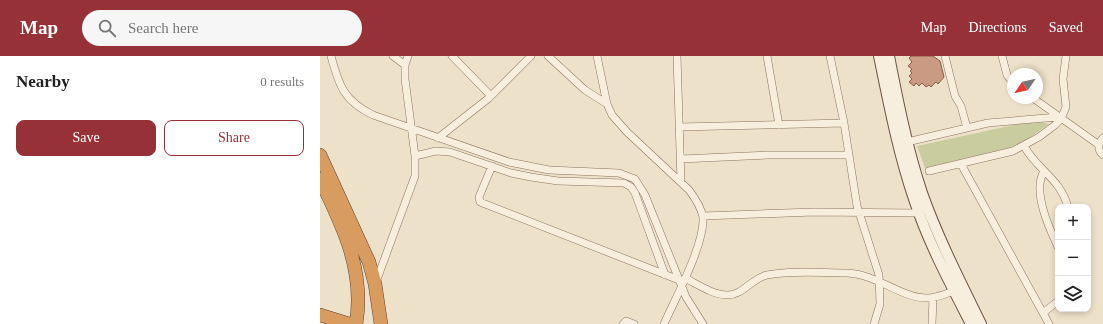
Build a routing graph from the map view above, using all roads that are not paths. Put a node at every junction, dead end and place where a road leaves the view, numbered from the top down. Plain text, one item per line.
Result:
1 (331, 56) edge
2 (393, 56) edge
3 (408, 56) edge
4 (452, 56) edge
5 (531, 56) edge
6 (548, 56) edge
7 (597, 56) edge
8 (677, 56) edge
9 (767, 56) edge
10 (830, 56) edge
11 (879, 56) edge
12 (889, 56) edge
13 (945, 56) edge
14 (1002, 56) edge
15 (1066, 56) edge
16 (404, 65) junction
17 (1007, 75) edge
18 (491, 96) junction
19 (607, 104) junction
20 (1041, 104) edge
21 (1060, 118) junction
22 (844, 123) junction
23 (779, 125) junction
24 (679, 127) junction
25 (411, 128) junction
26 (967, 128) junction
27 (438, 138) junction
28 (1103, 138) edge
29 (907, 142) junction
30 (1099, 145) junction
31 (1024, 146) junction
32 (320, 155) edge
33 (849, 155) junction
34 (1103, 155) edge
35 (415, 156) junction
36 (680, 159) junction
37 (961, 164) junction
38 (492, 166) junction
39 (929, 171) dead end
40 (1044, 171) junction
41 (320, 179) edge
42 (681, 182) junction
43 (1067, 204) edge
44 (859, 212) junction
45 (919, 214) junction
46 (702, 216) junction
47 (1055, 240) edge
48 (665, 275) junction
49 (682, 281) junction
50 (880, 281) junction
51 (375, 284) junction
52 (954, 291) junction
53 (933, 298) junction
54 (1055, 303) edge
55 (379, 307) junction
56 (1043, 313) junction
57 (320, 315) edge
58 (349, 324) edge
59 (356, 324) edge
60 (381, 324) edge
61 (386, 324) edge
62 (623, 324) edge
63 (634, 324) edge
64 (664, 324) edge
65 (703, 324) edge
66 (874, 324) edge
67 (932, 324) edge
68 (971, 324) edge
69 (981, 324) edge
70 (1049, 324) edge

1 - 25 street
2 - 16 street
3 - 16 street
4 - 18 street
5 - 18 street
6 - 19 street
7 - 19 street
8 - 24 street
9 - 23 street
10 - 22 street
11 - 45 main road
12 - 29 main road
13 - 26 street
14 - 17 street
15 - 21 street
16 - 25 street
18 - 27 street
19 - 42 street
20 - 21 street
21 - 26 street
21 - 30 street
21 - 31 street
22 - 23 street
22 - 33 street
23 - 24 street
24 - 36 street
25 - 27 street
25 - 35 street
26 - 29 street
27 - 49 street
28 - 30 street
29 - 69 main road
30 - 34 street
31 - 37 street
31 - 40 street
32 - 51 highway
33 - 36 street
33 - 44 street
35 - 38 street
35 - 51 street
36 - 42 street
37 - 39 street
37 - 56 street
38 - 48 street
38 - 48 street
40 - 43 street
40 - 47 street
41 - 59 highway
42 - 46 street
44 - 45 street
44 - 46 street
44 - 50 street
45 - 52 main road
46 - 49 street
48 - 49 street
49 - 50 street
49 - 64 street
49 - 65 street
50 - 53 street
50 - 66 street
51 - 55 highway
52 - 53 street
52 - 68 main road
53 - 67 street
54 - 56 street
55 - 60 highway
55 - 61 highway
56 - 70 street
57 - 58 highway
62 - 63 street

